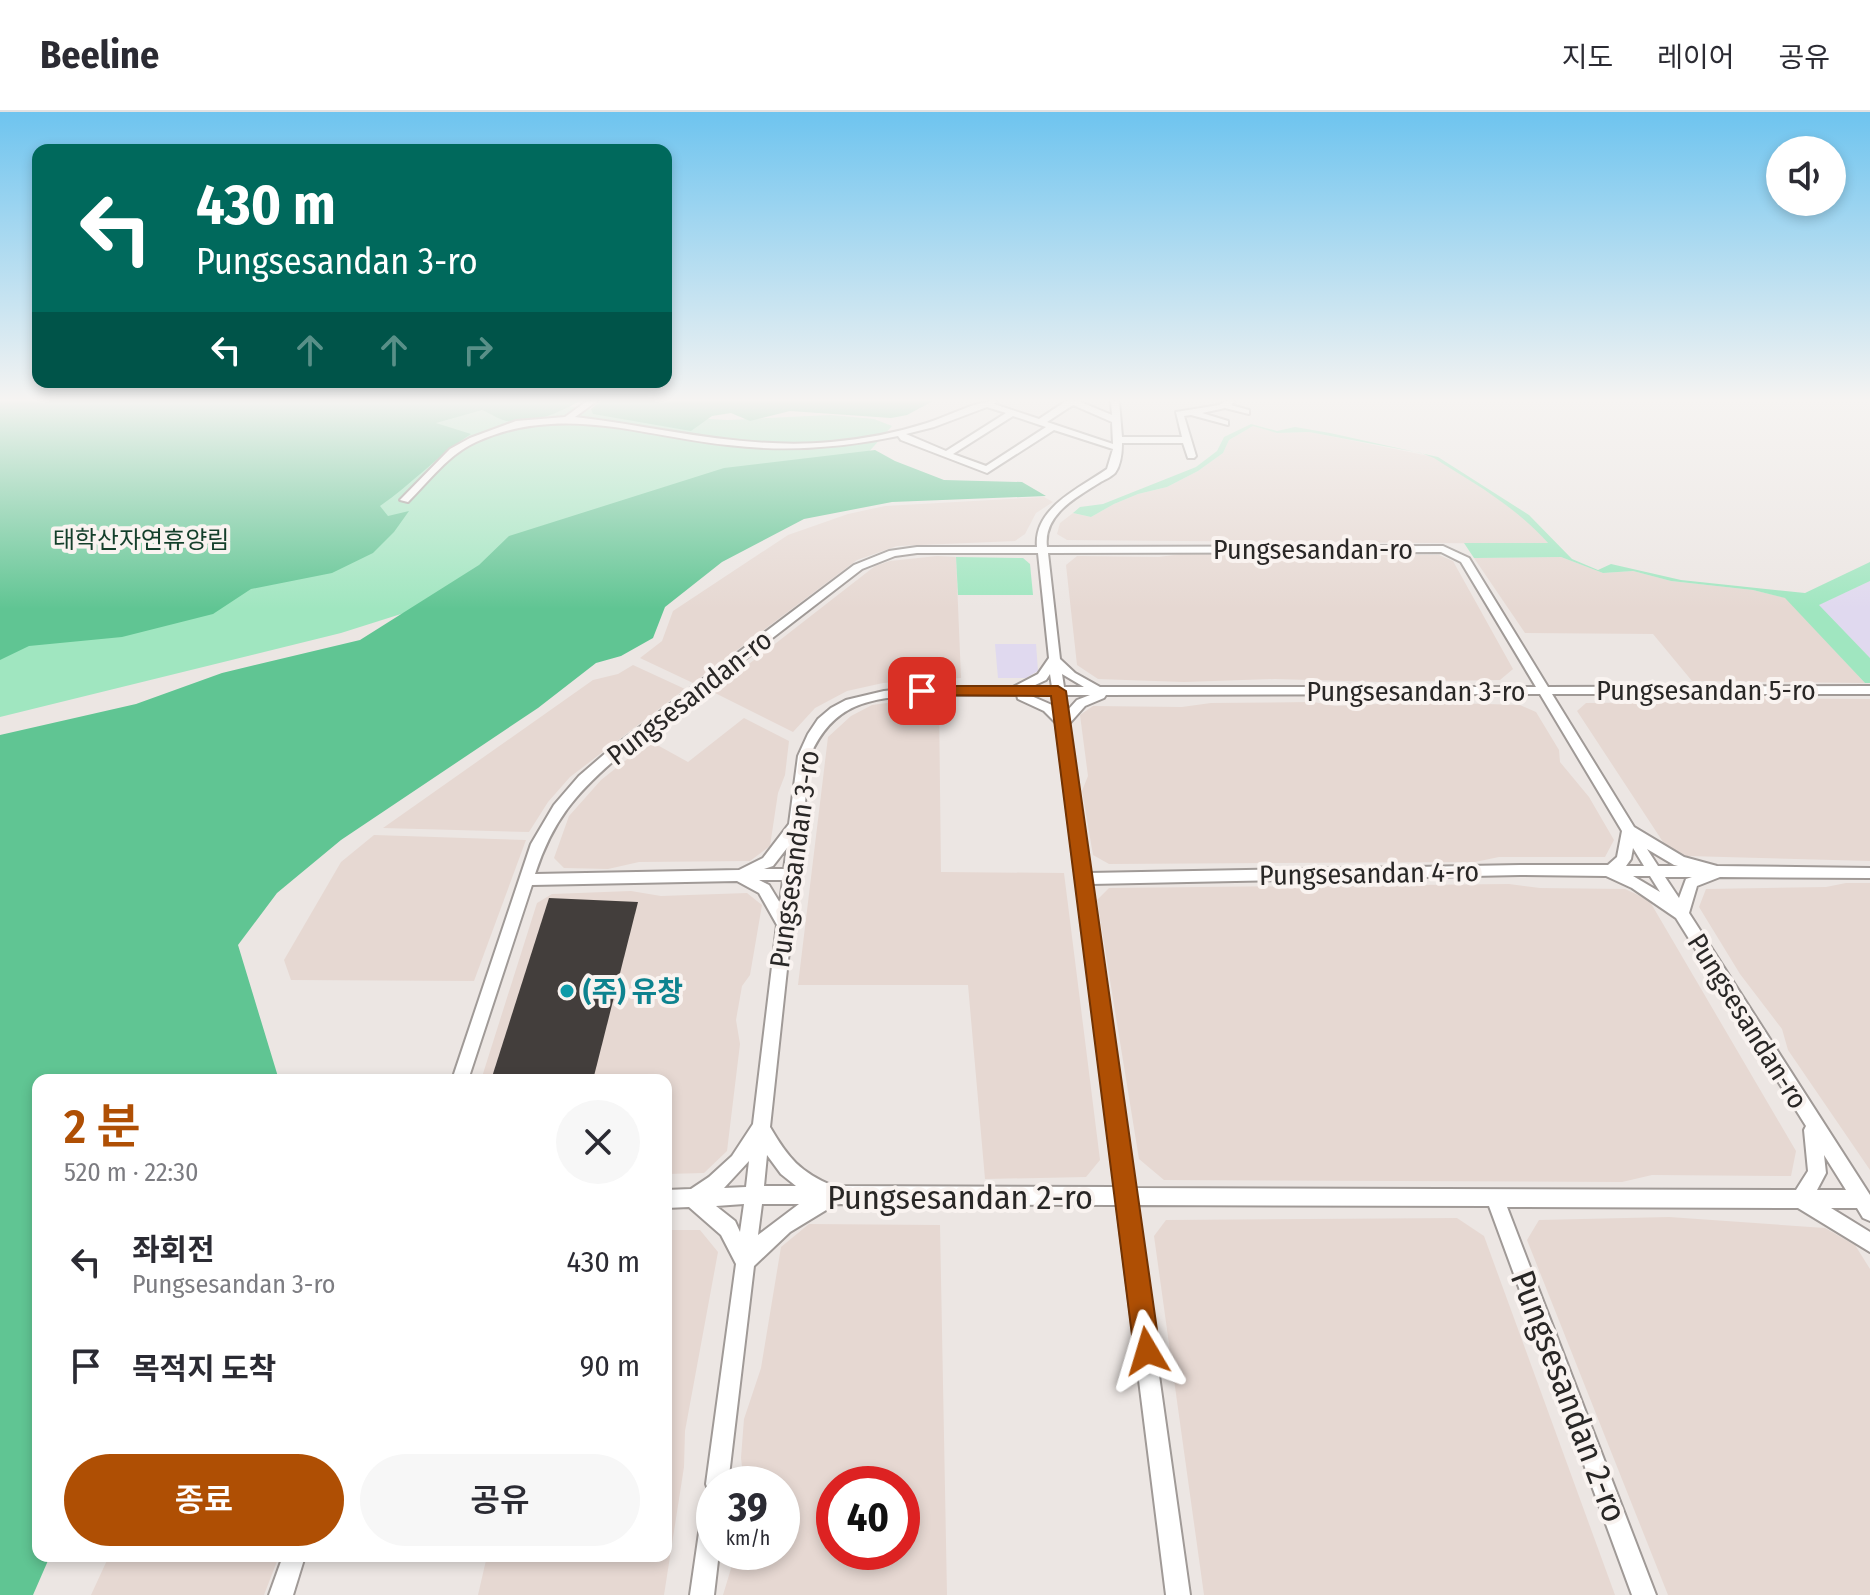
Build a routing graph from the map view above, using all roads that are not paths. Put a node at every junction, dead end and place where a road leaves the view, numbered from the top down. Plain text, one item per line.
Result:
1 (434, 470) edge
2 (1111, 470) edge
3 (405, 500) dead end
4 (1042, 548) junction
5 (1012, 549) junction
6 (1075, 549) junction
7 (1044, 567) junction
8 (1054, 659) junction
9 (1870, 690) edge
10 (1010, 691) junction
11 (1058, 691) junction
12 (1111, 691) junction
13 (1543, 691) junction
14 (1063, 723) junction
15 (796, 825) junction
16 (1629, 831) junction
17 (1610, 872) junction
18 (1654, 872) junction
19 (1718, 872) junction
20 (1870, 873) edge
21 (790, 874) junction
22 (731, 876) junction
23 (1083, 879) junction
24 (526, 880) junction
25 (1681, 914) junction
26 (785, 923) junction
27 (462, 1074) edge
28 (1813, 1126) junction
29 (761, 1127) junction
30 (754, 1195) junction
31 (835, 1197) junction
32 (693, 1198) junction
33 (1128, 1198) junction
34 (1495, 1198) junction
35 (672, 1199) edge
36 (1801, 1199) junction
37 (1866, 1206) edge
38 (1870, 1243) edge
39 (745, 1262) junction
40 (719, 1466) edge
41 (292, 1562) edge
42 (705, 1570) edge
43 (281, 1595) edge
44 (702, 1595) edge
45 (1178, 1595) edge
46 (1644, 1595) edge

1 - 3 street
2 - 4 street
4 - 5 street, Pungsesandan-ro
4 - 6 street, Pungsesandan-ro
4 - 7 street
5 - 7 street
5 - 24 street, Pungsesandan-ro
6 - 7 street
6 - 13 street, Pungsesandan-ro
7 - 8 street
8 - 10 street
8 - 11 street
8 - 12 street
9 - 13 street, Pungsesandan 5-ro
10 - 11 street, Pungsesandan 3-ro
10 - 14 street
10 - 15 street, Pungsesandan 3-ro
11 - 12 street, Pungsesandan 3-ro
11 - 14 street
12 - 13 street, Pungsesandan 3-ro
12 - 14 street
13 - 16 street, Pungsesandan-ro
14 - 23 street
15 - 21 street, Pungsesandan 3-ro
15 - 22 street
16 - 17 street
16 - 18 street, Pungsesandan-ro
16 - 19 street
17 - 18 street, Pungsesandan 4-ro
17 - 23 street, Pungsesandan 4-ro
17 - 25 street
18 - 19 street
18 - 25 street, Pungsesandan-ro
19 - 20 street
19 - 25 street
21 - 22 street
21 - 26 street, Pungsesandan 3-ro
22 - 24 street
22 - 26 street
23 - 33 street
24 - 27 street, Pungsesandan-ro
25 - 28 street, Pungsesandan-ro
26 - 29 street, Pungsesandan 3-ro
28 - 36 street
28 - 37 street, Pungsesandan-ro
29 - 30 street, Pungsesandan 3-ro
29 - 31 street
29 - 32 street
30 - 31 street, Pungsesandan 2-ro
30 - 32 street, Pungsesandan 2-ro
30 - 39 street, Pungsesandan 3-ro
31 - 33 street, Pungsesandan 2-ro
31 - 39 street
32 - 35 street, Pungsesandan 2-ro
32 - 39 street
33 - 34 street, Pungsesandan 2-ro
33 - 45 street
34 - 36 street, Pungsesandan 2-ro
34 - 46 street, Pungsesandan 2-ro
36 - 37 street, Pungsesandan 2-ro
36 - 38 street
39 - 40 street, Pungsesandan 3-ro
41 - 43 street
42 - 44 street

